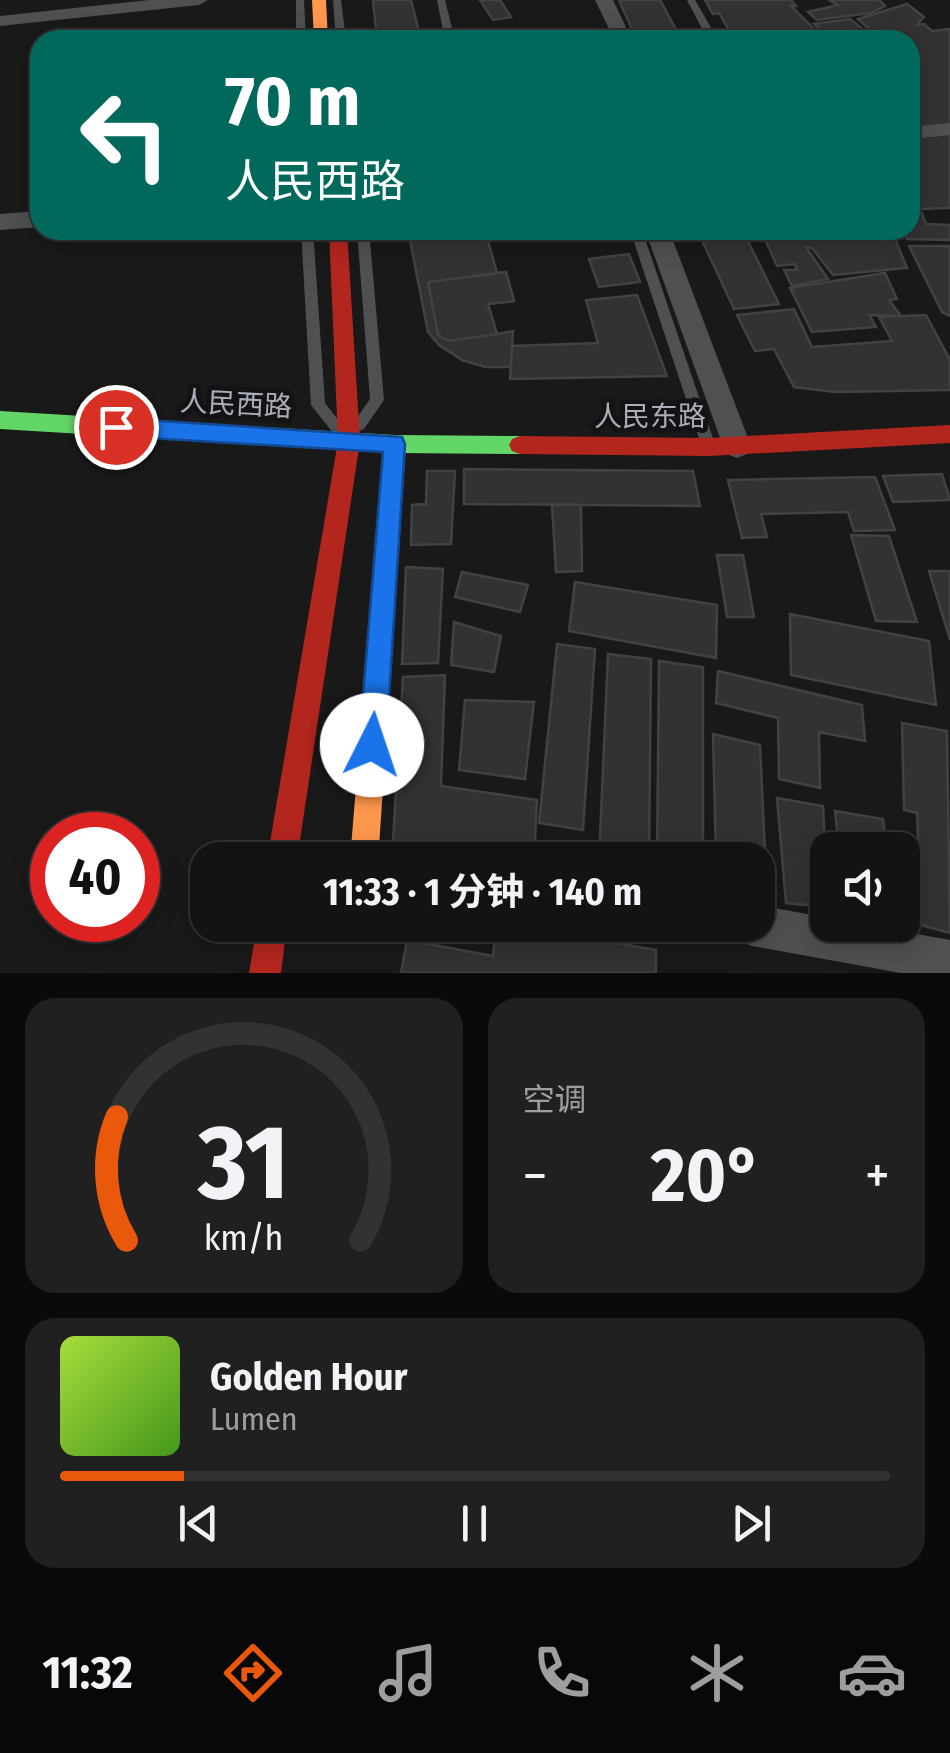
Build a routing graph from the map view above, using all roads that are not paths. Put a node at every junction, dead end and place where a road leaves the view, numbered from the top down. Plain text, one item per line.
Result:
1 (200, 0) edge
2 (300, 0) edge
3 (320, 0) edge
4 (337, 0) edge
5 (441, 0) edge
6 (604, 0) edge
7 (691, 0) edge
8 (0, 21) edge
9 (301, 30) edge
10 (321, 30) edge
11 (340, 30) edge
12 (448, 30) edge
13 (619, 30) edge
14 (708, 30) edge
15 (950, 129) edge
16 (920, 132) edge
17 (30, 220) edge
18 (0, 222) edge
19 (308, 240) edge
20 (339, 240) edge
21 (365, 240) edge
22 (640, 240) edge
23 (660, 240) edge
24 (0, 420) edge
25 (950, 434) edge
26 (349, 440) junction
27 (394, 444) junction
28 (723, 447) junction
29 (285, 842) edge
30 (365, 842) edge
31 (775, 929) edge
32 (270, 942) edge
33 (950, 961) edge
34 (265, 973) edge

1 - 8 street
2 - 9 lane
3 - 10 main road
4 - 11 lane
5 - 12 lane
6 - 13 street
7 - 14 lane
15 - 16 street
17 - 18 street
19 - 26 lane
20 - 26 main road
21 - 26 lane
22 - 28 lane
23 - 28 street
24 - 26 main road, 人民西路
25 - 28 main road, 人民东路
26 - 27 main road, 人民东路
26 - 29 main road
27 - 28 main road, 人民东路
27 - 30 main road
31 - 33 street
32 - 34 main road

